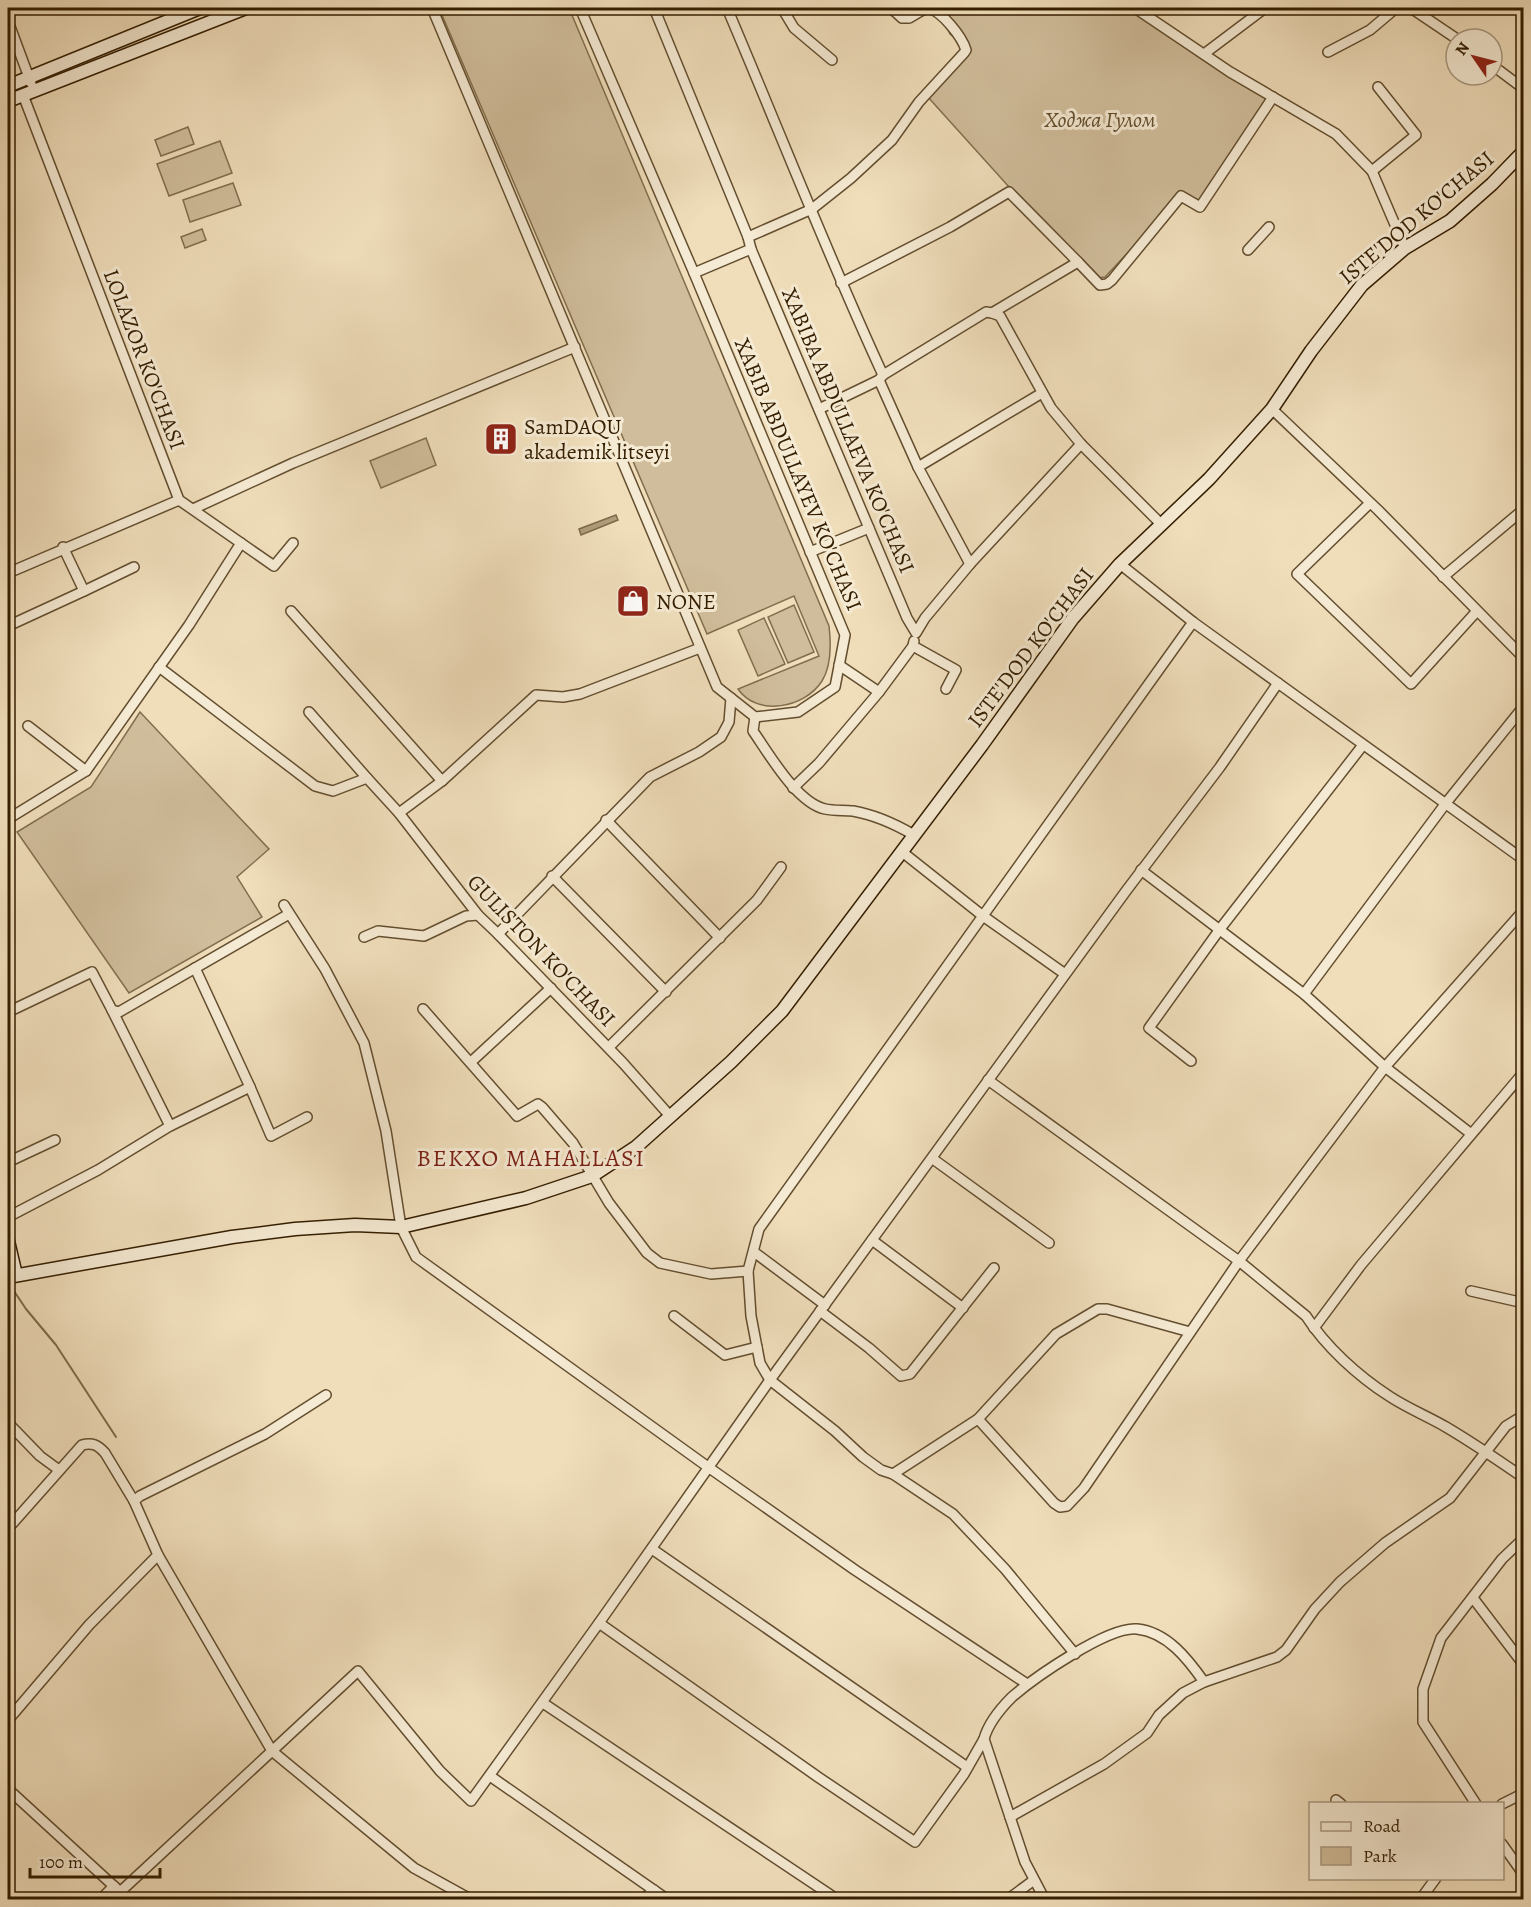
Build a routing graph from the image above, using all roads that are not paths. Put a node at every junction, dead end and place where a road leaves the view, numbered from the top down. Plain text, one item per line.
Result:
1 (200, 8) edge
2 (246, 8) edge
3 (432, 8) edge
4 (580, 8) edge
5 (654, 8) edge
6 (727, 8) edge
7 (782, 8) edge
8 (891, 8) edge
9 (927, 8) edge
10 (1134, 8) edge
11 (1265, 8) edge
12 (1396, 8) edge
13 (1417, 9) edge
14 (943, 10) edge
15 (8, 21) edge
16 (1444, 29) edge
17 (1215, 46) junction
18 (1328, 52) dead end
19 (1204, 54) junction
20 (832, 60) dead end
21 (1213, 61) junction
22 (1504, 74) edge
23 (29, 77) junction
24 (8, 86) edge
25 (1378, 87) dead end
26 (1524, 89) edge
27 (28, 93) junction
28 (1273, 97) junction
29 (8, 101) edge
30 (1524, 151) edge
31 (1372, 171) junction
32 (812, 209) junction
33 (1269, 227) dead end
34 (748, 237) junction
35 (1406, 248) junction
36 (751, 249) junction
37 (1248, 250) dead end
38 (1078, 262) junction
39 (694, 273) junction
40 (841, 283) junction
41 (992, 313) junction
42 (575, 347) junction
43 (881, 377) junction
44 (1042, 393) junction
45 (819, 409) junction
46 (1272, 409) junction
47 (1082, 444) junction
48 (918, 467) junction
49 (178, 500) junction
50 (1370, 503) junction
51 (1524, 509) edge
52 (193, 510) junction
53 (1160, 524) junction
54 (869, 528) junction
55 (240, 543) junction
56 (293, 543) dead end
57 (63, 547) junction
58 (810, 552) junction
59 (970, 564) junction
60 (1120, 564) junction
61 (134, 567) dead end
62 (8, 573) edge
63 (1443, 577) junction
64 (84, 591) junction
65 (1478, 611) junction
66 (291, 612) dead end
67 (1192, 622) junction
68 (8, 626) edge
69 (916, 633) junction
70 (913, 646) junction
71 (700, 648) junction
72 (1524, 657) edge
73 (839, 665) junction
74 (159, 667) junction
75 (1278, 683) junction
76 (946, 689) dead end
77 (879, 693) junction
78 (731, 698) junction
79 (1524, 706) edge
80 (309, 712) dead end
81 (755, 717) junction
82 (28, 726) dead end
83 (1363, 745) junction
84 (86, 771) junction
85 (367, 778) junction
86 (442, 781) junction
87 (793, 788) junction
88 (1446, 802) junction
89 (399, 813) junction
90 (8, 819) edge
91 (606, 820) junction
92 (914, 835) junction
93 (901, 851) junction
94 (1524, 860) edge
95 (781, 867) dead end
96 (1141, 870) junction
97 (552, 876) junction
98 (1524, 910) edge
99 (478, 915) junction
100 (983, 916) junction
101 (1220, 929) junction
102 (498, 934) junction
103 (364, 937) dead end
104 (720, 938) junction
105 (195, 968) junction
106 (1065, 974) junction
107 (550, 988) junction
108 (666, 992) junction
109 (1304, 994) junction
110 (423, 1009) dead end
111 (112, 1010) junction
112 (8, 1012) edge
113 (609, 1047) junction
114 (1191, 1061) dead end
115 (471, 1062) junction
116 (1385, 1067) junction
117 (1524, 1072) edge
118 (988, 1080) junction
119 (250, 1087) junction
120 (670, 1116) junction
121 (307, 1117) dead end
122 (170, 1126) junction
123 (1470, 1133) junction
124 (55, 1140) dead end
125 (933, 1159) junction
126 (8, 1162) edge
127 (592, 1176) junction
128 (8, 1216) edge
129 (401, 1227) junction
130 (872, 1240) junction
131 (8, 1241) edge
132 (1049, 1243) dead end
133 (754, 1252) junction
134 (1239, 1262) junction
135 (994, 1268) dead end
136 (748, 1272) junction
137 (12, 1276) edge
138 (1471, 1291) dead end
139 (1524, 1303) edge
140 (822, 1308) junction
141 (963, 1308) junction
142 (674, 1316) dead end
143 (1314, 1328) junction
144 (1190, 1332) junction
145 (757, 1347) junction
146 (770, 1380) junction
147 (326, 1395) dead end
148 (1524, 1415) edge
149 (978, 1419) junction
150 (8, 1422) edge
151 (1485, 1451) junction
152 (708, 1467) junction
153 (59, 1470) junction
154 (893, 1474) junction
155 (1524, 1478) edge
156 (134, 1501) junction
157 (9, 1524) edge
158 (1524, 1538) edge
159 (651, 1549) junction
160 (158, 1555) junction
161 (1473, 1598) junction
162 (599, 1623) junction
163 (1075, 1654) junction
164 (1524, 1665) edge
165 (1204, 1682) junction
166 (1027, 1684) junction
167 (543, 1703) junction
168 (8, 1720) edge
169 (984, 1739) junction
170 (272, 1751) junction
171 (967, 1767) junction
172 (490, 1776) junction
173 (8, 1789) edge
174 (1524, 1793) edge
175 (1475, 1802) edge
176 (1504, 1803) edge
177 (1010, 1816) junction
178 (1504, 1845) edge
179 (1524, 1875) edge
180 (1034, 1880) junction
181 (1434, 1880) edge
182 (117, 1889) junction
183 (654, 1890) junction
184 (100, 1899) edge
185 (129, 1899) edge
186 (472, 1899) edge
187 (642, 1899) edge
188 (668, 1899) edge
189 (838, 1899) edge
190 (1007, 1899) edge
191 (1045, 1899) edge
192 (1420, 1899) edge

1 - 23 street
2 - 27 street
3 - 42 street
4 - 39 street, XABIB ABDULLAYEV KO'CHASI
5 - 34 street, XABIBA ABDULLAEVA KO'CHASI
6 - 32 street
7 - 20 street
8 - 9 street
9 - 14 street
10 - 19 street
11 - 17 street
12 - 18 street
13 - 16 street
14 - 32 street
15 - 23 street, LOLAZOR KO'CHASI
17 - 19 street
17 - 21 street
19 - 21 street
21 - 28 street
22 - 26 street
23 - 24 street
23 - 27 street, LOLAZOR KO'CHASI
25 - 31 street
27 - 29 street
27 - 49 street, LOLAZOR KO'CHASI
28 - 31 street
28 - 38 street
30 - 35 street, ISTE'DOD KO'CHASI
31 - 35 street
32 - 34 street
32 - 40 street
33 - 37 street
34 - 36 street, XABIBA ABDULLAEVA KO'CHASI
35 - 46 street, ISTE'DOD KO'CHASI
36 - 39 street
36 - 45 street, XABIBA ABDULLAEVA KO'CHASI
38 - 40 street
38 - 41 street
39 - 58 street, XABIB ABDULLAYEV KO'CHASI
40 - 43 street
41 - 43 street
41 - 44 street
42 - 52 street
42 - 71 street
43 - 45 street
43 - 48 street
44 - 47 street
44 - 48 street
45 - 54 street, XABIBA ABDULLAEVA KO'CHASI
46 - 50 street
46 - 53 street, ISTE'DOD KO'CHASI
47 - 53 street
47 - 59 street
48 - 59 street
49 - 52 street
49 - 57 street
50 - 63 street
50 - 65 street
51 - 63 street
52 - 55 street
53 - 60 street, ISTE'DOD KO'CHASI
54 - 58 street
54 - 69 street, XABIBA ABDULLAEVA KO'CHASI
55 - 56 street
55 - 74 street
57 - 62 street
57 - 64 street
58 - 73 street, XABIB ABDULLAYEV KO'CHASI
59 - 69 street
60 - 67 street
60 - 92 street, ISTE'DOD KO'CHASI
61 - 64 street
63 - 65 street
64 - 68 street
65 - 72 street
66 - 86 street
67 - 75 street
67 - 100 street
69 - 70 street
70 - 76 street
70 - 77 street
71 - 78 street
71 - 86 street
73 - 77 street
73 - 81 street, XABIB ABDULLAYEV KO'CHASI
74 - 84 street
74 - 85 street
75 - 83 street
75 - 96 street
77 - 87 street
78 - 81 street
78 - 91 street
79 - 88 street
80 - 85 street, GULISTON KO'CHASI
81 - 87 street
82 - 84 street
83 - 88 street
83 - 101 street
84 - 90 street
85 - 89 street, GULISTON KO'CHASI
86 - 89 street
87 - 92 street
88 - 94 street
88 - 109 street
89 - 99 street, GULISTON KO'CHASI
91 - 97 street
91 - 104 street
92 - 93 street, ISTE'DOD KO'CHASI
93 - 100 street
93 - 120 street, ISTE'DOD KO'CHASI
95 - 104 street
96 - 101 street
96 - 106 street
97 - 102 street
97 - 108 street
98 - 116 street
99 - 102 street, GULISTON KO'CHASI
99 - 103 street
100 - 106 street
100 - 133 street
101 - 109 street
101 - 114 street
102 - 107 street, GULISTON KO'CHASI
104 - 108 street
105 - 111 street
105 - 119 street
105 - 129 street
106 - 118 street
107 - 113 street, GULISTON KO'CHASI
107 - 115 street
108 - 113 street
109 - 116 street
110 - 115 street
111 - 112 street
111 - 122 street
113 - 120 street, GULISTON KO'CHASI
115 - 127 street
116 - 123 street
116 - 134 street
117 - 123 street
118 - 125 street
118 - 134 street
119 - 121 street
119 - 122 street
120 - 127 street, ISTE'DOD KO'CHASI
122 - 128 street
123 - 143 street
124 - 126 street
125 - 130 street
125 - 132 street
127 - 129 street, ISTE'DOD KO'CHASI
127 - 136 street
129 - 137 street, ISTE'DOD KO'CHASI
129 - 152 street
130 - 140 street
130 - 141 street
131 - 137 street
133 - 136 street
133 - 140 street
134 - 143 street
134 - 144 street
135 - 141 street
136 - 145 street
138 - 139 street
140 - 141 street
140 - 146 street
142 - 145 street
143 - 151 street
144 - 149 street
144 - 149 street
145 - 146 street
146 - 152 street
146 - 154 street
147 - 156 street
148 - 151 street
149 - 154 street
150 - 153 street
151 - 155 street
151 - 165 street
152 - 159 street
152 - 166 street
153 - 156 street
153 - 157 street
154 - 163 street
156 - 160 street
158 - 161 street
159 - 162 street
159 - 171 street
160 - 168 street
160 - 170 street
161 - 164 street
161 - 175 street
162 - 167 street
162 - 171 street
163 - 165 street
163 - 166 street
165 - 177 street
166 - 169 street
167 - 172 street
167 - 189 street
169 - 171 street
169 - 177 street
170 - 172 street
170 - 182 street
170 - 186 street
172 - 183 street
173 - 182 street
174 - 176 street
177 - 180 street
178 - 179 street
180 - 190 street
180 - 191 street
181 - 192 street
182 - 184 street
182 - 185 street
183 - 187 street
183 - 188 street

